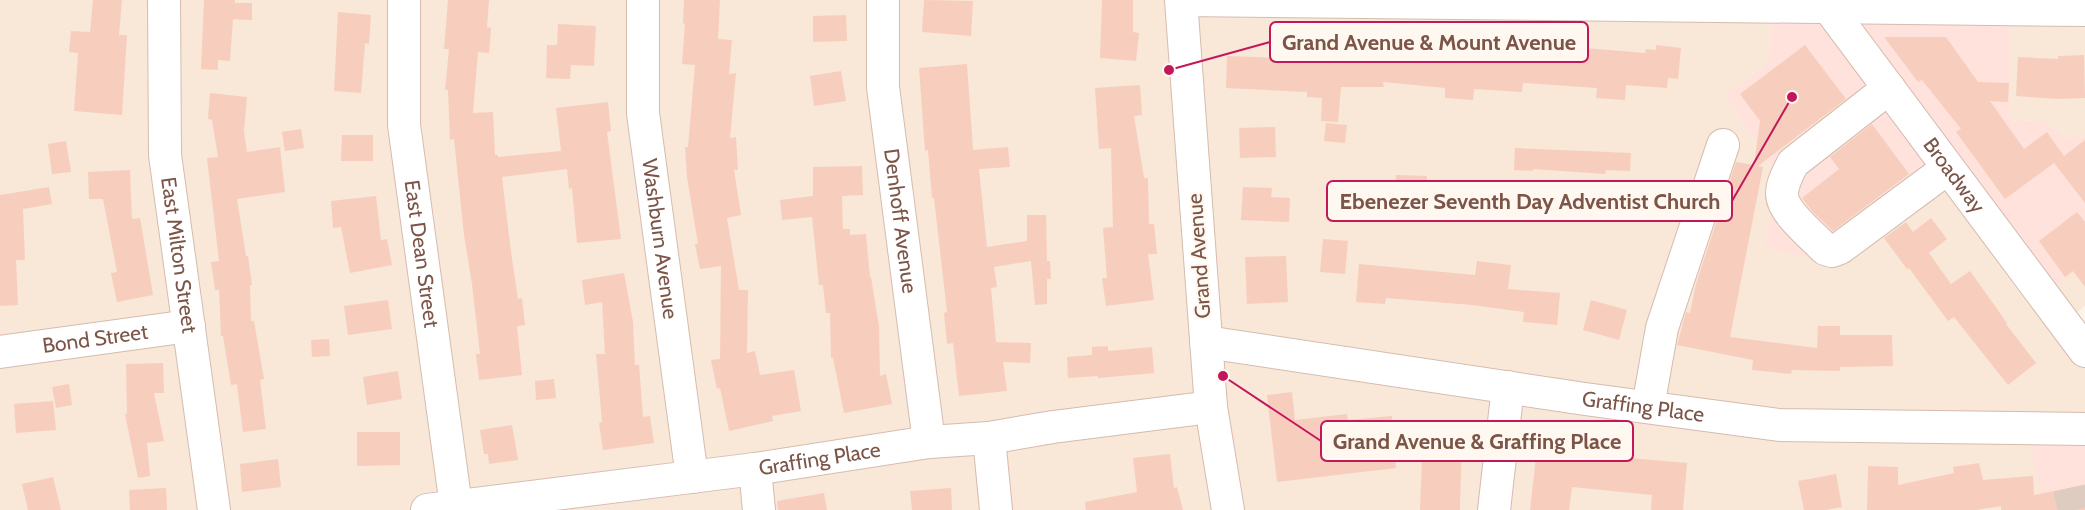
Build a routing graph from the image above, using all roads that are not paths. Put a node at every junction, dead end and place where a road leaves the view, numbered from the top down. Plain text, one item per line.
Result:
1 (164, 0) edge
2 (404, 0) edge
3 (644, 0) edge
4 (883, 0) edge
5 (1181, 0) edge
6 (1825, 3) edge
7 (2085, 10) edge
8 (1889, 88) junction
9 (1723, 145) dead end
10 (1948, 168) junction
11 (189, 326) junction
12 (1206, 342) junction
13 (2085, 351) edge
14 (0, 352) edge
15 (1508, 387) junction
16 (1211, 406) junction
17 (1648, 407) junction
18 (2085, 429) edge
19 (989, 438) junction
20 (929, 442) junction
21 (755, 469) junction
22 (692, 477) junction
23 (464, 507) edge
24 (214, 510) edge
25 (759, 510) edge
26 (996, 510) edge
27 (1228, 510) edge
28 (1494, 510) edge

1 - 11 street, East Milton Street
2 - 23 street, East Dean Street
3 - 22 street, Washburn Avenue
4 - 20 street, Denhoff Avenue
5 - 6 street
5 - 12 street, Grand Avenue
6 - 7 street
6 - 8 street, Broadway
8 - 10 street, Broadway
8 - 10 street
9 - 17 street
10 - 13 street, Broadway
11 - 14 street, Bond Street
11 - 24 street, East Milton Street
12 - 15 street, Graffing Place
12 - 16 street, Grand Avenue
15 - 17 street, Graffing Place
15 - 28 street
16 - 19 street, Graffing Place
16 - 27 street, Grand Avenue
17 - 18 street, Graffing Place
19 - 20 street, Graffing Place
19 - 26 street
20 - 21 street, Graffing Place
21 - 22 street, Graffing Place
21 - 25 street
22 - 23 street, Graffing Place

